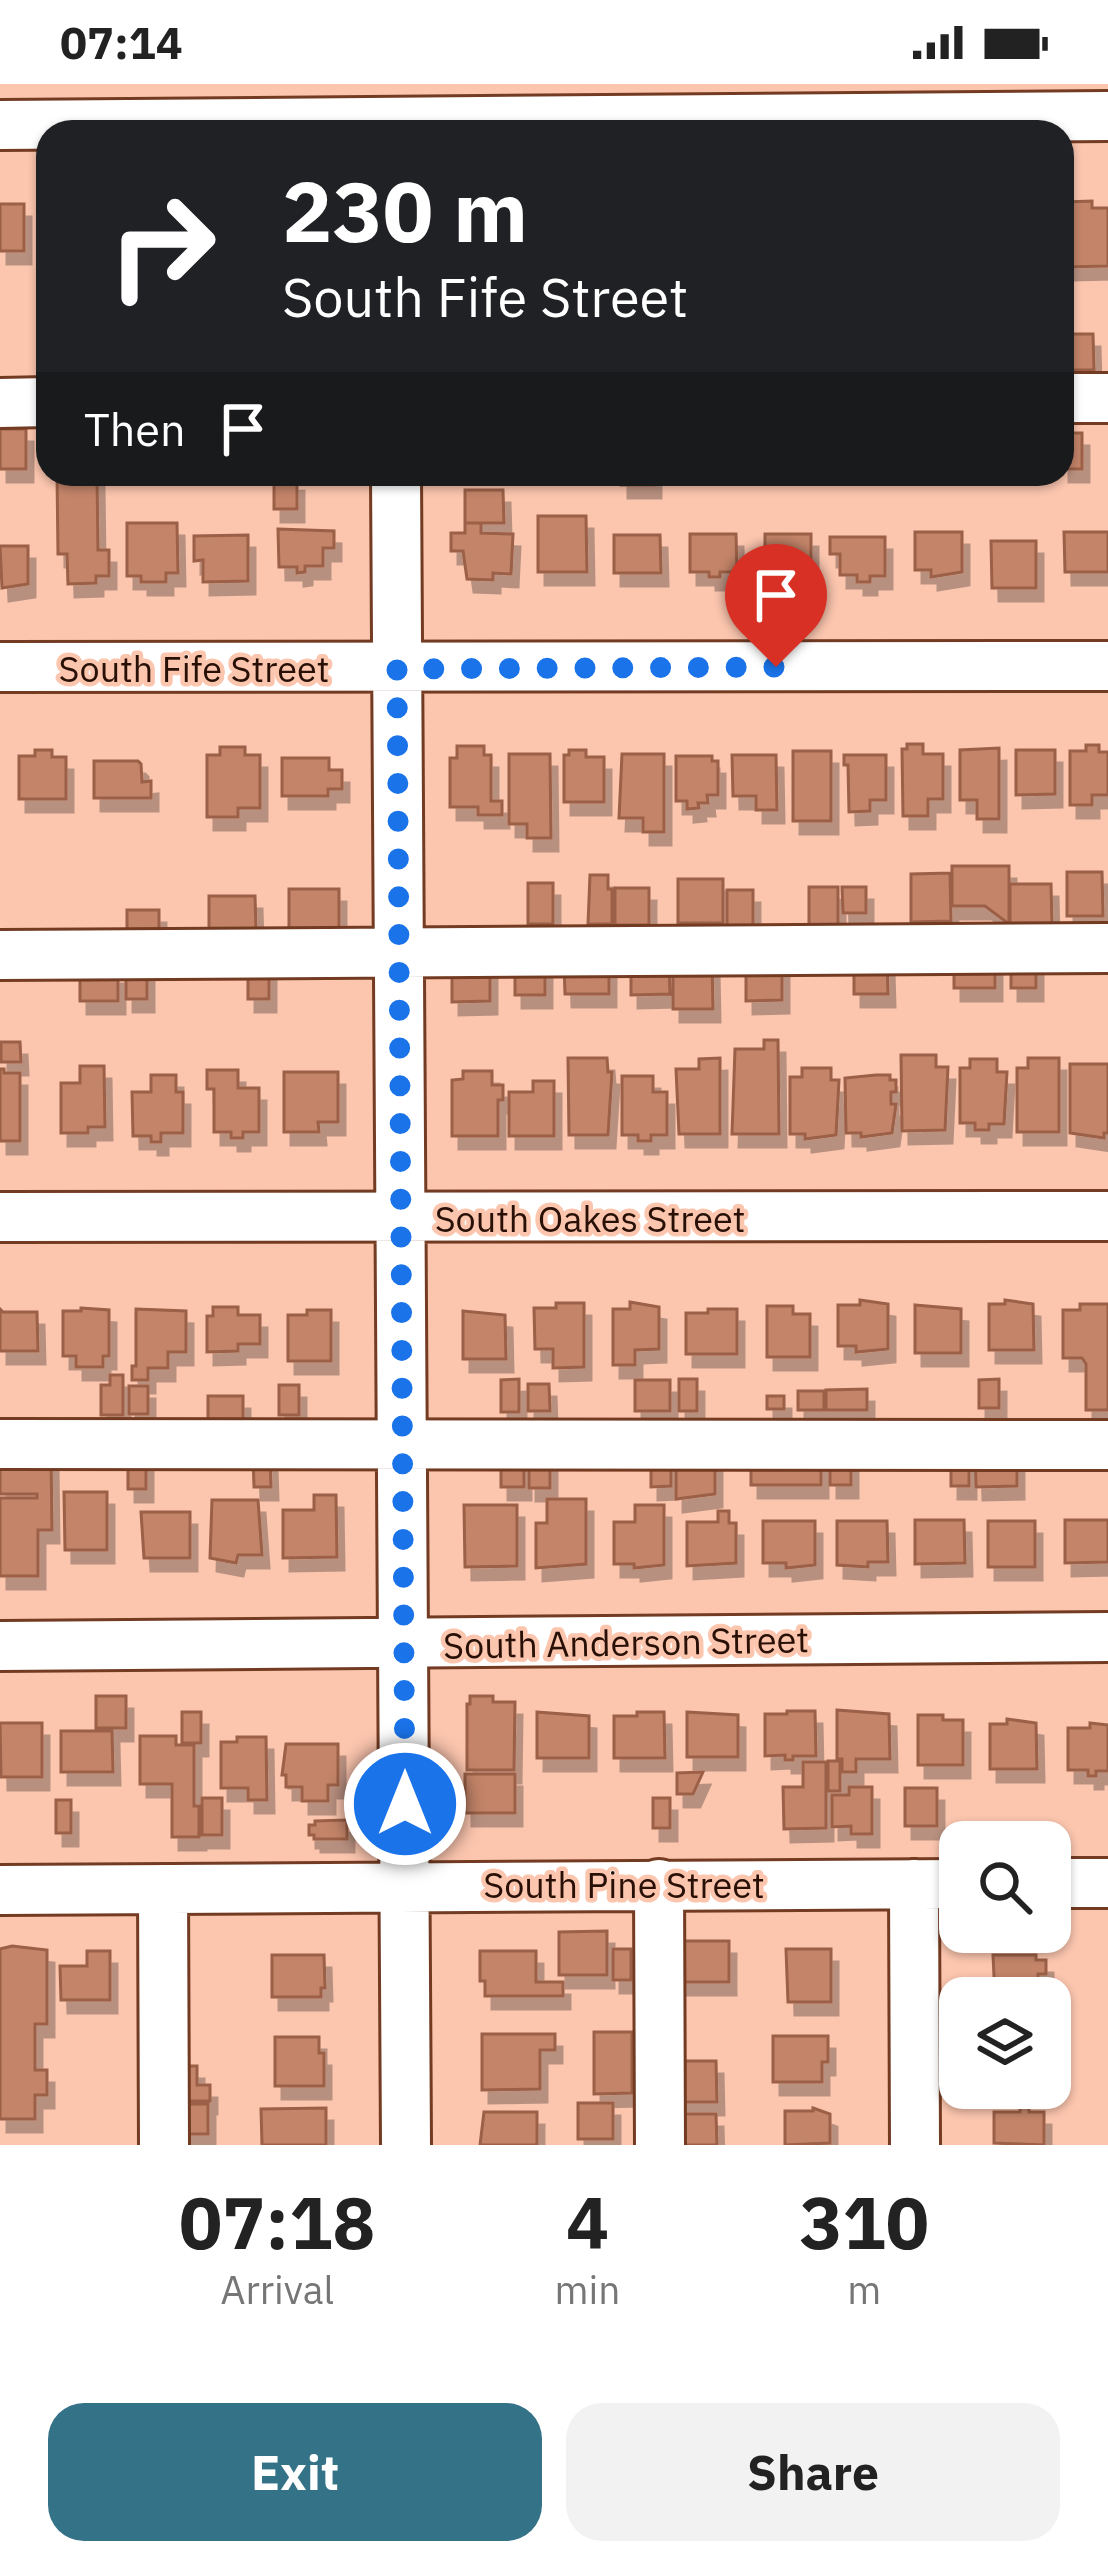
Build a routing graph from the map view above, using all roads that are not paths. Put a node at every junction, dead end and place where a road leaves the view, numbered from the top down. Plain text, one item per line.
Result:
1 (395, 112) edge
2 (1108, 116) edge
3 (152, 120) edge
4 (36, 124) edge
5 (0, 125) edge
6 (1074, 398) edge
7 (1108, 398) edge
8 (36, 402) edge
9 (0, 403) edge
10 (396, 486) edge
11 (1108, 666) edge
12 (0, 667) edge
13 (397, 669) junction
14 (1108, 948) edge
15 (399, 952) junction
16 (0, 955) edge
17 (1108, 1216) edge
18 (0, 1217) edge
19 (401, 1219) junction
20 (0, 1444) edge
21 (403, 1444) junction
22 (1108, 1445) edge
23 (1108, 1637) edge
24 (404, 1644) junction
25 (0, 1646) edge
26 (1071, 1883) edge
27 (1108, 1883) edge
28 (659, 1884) junction
29 (937, 1884) edge
30 (405, 1885) junction
31 (163, 1889) junction
32 (0, 1890) edge
33 (164, 2145) edge
34 (406, 2145) edge
35 (660, 2145) edge
36 (915, 2145) edge

1 - 2 street
1 - 3 street
4 - 5 street
6 - 7 street
8 - 9 street
10 - 13 street
11 - 13 street, South Fife Street
12 - 13 street, South Fife Street
13 - 15 street
14 - 15 street
15 - 16 street
15 - 19 street
17 - 19 street, South Oakes Street
18 - 19 street, South Oakes Street
19 - 21 street
20 - 21 street
21 - 22 street
21 - 24 street
23 - 24 street, South Anderson Street
24 - 25 street, South Anderson Street
24 - 30 street
26 - 27 street
28 - 29 street, South Pine Street
28 - 30 street, South Pine Street
28 - 35 street
29 - 36 street
30 - 31 street, South Pine Street
30 - 34 street
31 - 32 street, South Pine Street
31 - 33 street

